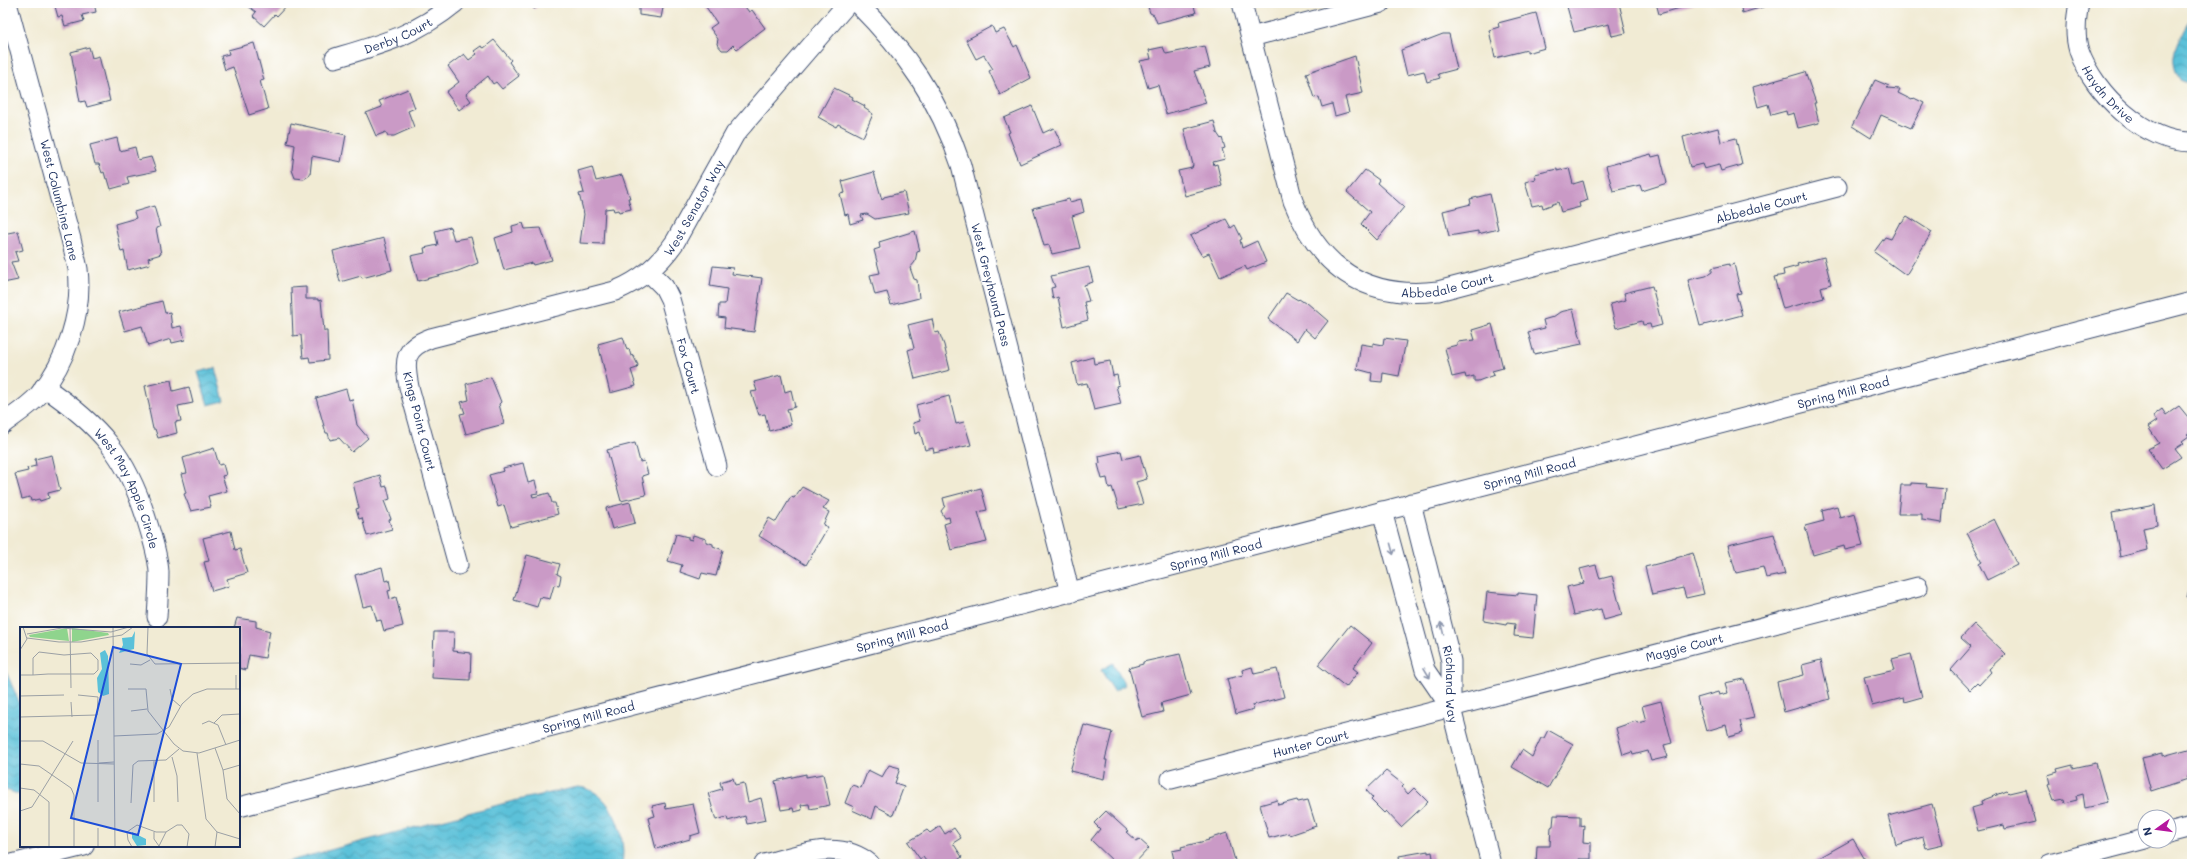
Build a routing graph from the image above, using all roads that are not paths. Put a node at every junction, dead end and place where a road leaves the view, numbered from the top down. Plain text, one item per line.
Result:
1 (7, 3) edge
2 (455, 3) edge
3 (848, 3) edge
4 (857, 3) edge
5 (1242, 3) edge
6 (1381, 3) edge
7 (2079, 3) edge
8 (1251, 37) junction
9 (335, 58) dead end
10 (2192, 142) edge
11 (1837, 187) dead end
12 (649, 272) junction
13 (2192, 302) edge
14 (480, 326) joint
15 (44, 387) junction
16 (3, 424) edge
17 (717, 466) dead end
18 (1411, 503) junction
19 (1382, 511) junction
20 (458, 565) dead end
21 (1918, 587) dead end
22 (1070, 593) junction
23 (157, 617) dead end
24 (1451, 708) junction
25 (1171, 779) dead end
26 (240, 807) edge
27 (2192, 827) edge
28 (2177, 831) edge
29 (2137, 841) edge
30 (80, 847) edge
31 (12, 864) edge
32 (764, 864) edge
33 (870, 864) edge
34 (1491, 864) edge
35 (2050, 864) edge

1 - 15 street, West Columbine Lane
2 - 9 street, Derby Court
3 - 12 street, West Senator Way
4 - 22 street, West Greyhound Pass
5 - 8 street, Abbedale Court
6 - 8 street
7 - 10 street, Haydn Drive
8 - 11 street, Abbedale Court
12 - 14 street, West Senator Way
12 - 17 street, Fox Court
13 - 18 street, Spring Mill Road
14 - 20 street, Kings Point Court
15 - 16 street, West Columbine Lane
15 - 23 street, West May Apple Circle
18 - 19 street, Spring Mill Road
24 -> 18 street, Richland Way
19 - 22 street, Spring Mill Road
19 -> 24 street
21 - 24 street, Maggie Court
22 - 26 street, Spring Mill Road
24 - 25 street, Hunter Court
24 - 34 street, Richland Way
27 - 28 street
29 - 35 street
30 - 31 street
32 - 33 street

